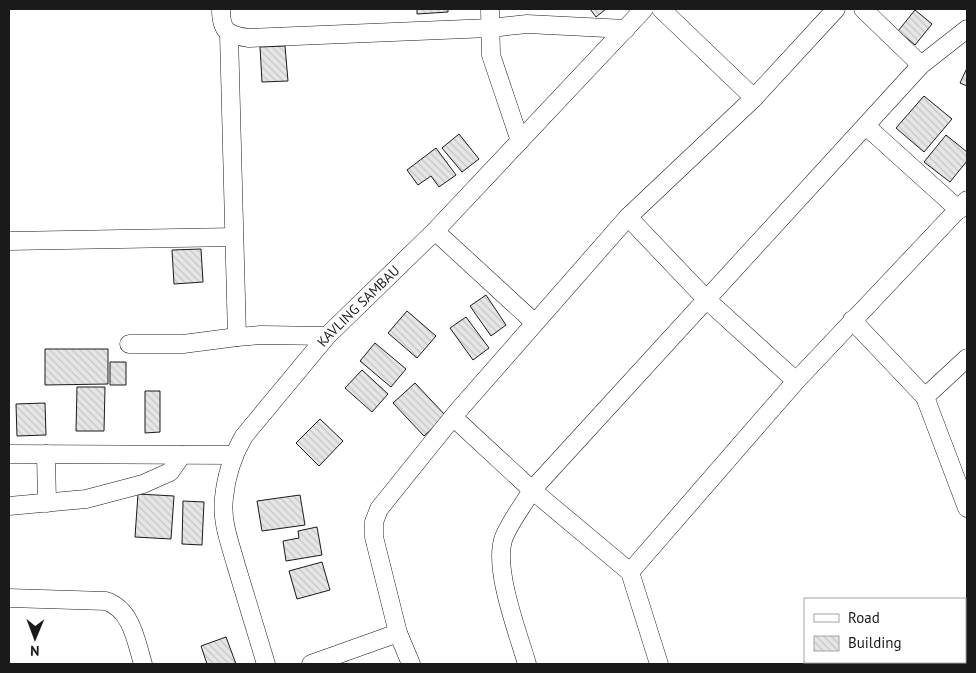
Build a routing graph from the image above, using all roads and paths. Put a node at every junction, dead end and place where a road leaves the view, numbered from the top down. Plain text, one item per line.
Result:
1 (221, 9) edge
2 (490, 9) edge
3 (644, 9) edge
4 (661, 9) edge
5 (836, 9) edge
6 (863, 9) edge
7 (490, 28) junction
8 (626, 29) junction
9 (967, 29) edge
10 (229, 34) junction
11 (922, 65) junction
12 (754, 98) junction
13 (866, 126) junction
14 (520, 141) junction
15 (963, 205) edge
16 (628, 217) junction
17 (435, 231) junction
18 (234, 237) junction
19 (9, 241) edge
20 (707, 300) junction
21 (852, 320) junction
22 (535, 323) junction
23 (327, 336) junction
24 (237, 337) junction
25 (129, 344) dead end
26 (967, 358) edge
27 (796, 381) junction
28 (925, 397) junction
29 (453, 417) junction
30 (9, 454) edge
31 (46, 454) junction
32 (234, 455) junction
33 (182, 456) junction
34 (532, 490) junction
35 (47, 503) junction
36 (9, 506) edge
37 (967, 508) edge
38 (630, 572) junction
39 (9, 598) edge
40 (398, 633) junction
41 (144, 664) edge
42 (266, 664) edge
43 (311, 664) edge
44 (411, 664) edge
45 (527, 664) edge
46 (659, 664) edge

1 - 10 street
2 - 7 street
3 - 8 street, KAVLING SAMBAU
4 - 12 street
5 - 12 street
6 - 11 street
7 - 8 street
7 - 10 street
7 - 14 street
8 - 14 street, KAVLING SAMBAU
9 - 11 street
10 - 18 street
11 - 13 street
12 - 16 street
13 - 15 street
13 - 20 street
14 - 17 street, KAVLING SAMBAU
15 - 21 street
16 - 20 street
16 - 22 street
17 - 22 street
17 - 23 street, KAVLING SAMBAU
18 - 19 street
18 - 24 street
20 - 27 street
20 - 34 street
21 - 27 street
21 - 28 street
22 - 29 street
23 - 24 street
23 - 32 street, KAVLING SAMBAU
24 - 25 street
26 - 28 street
27 - 38 street
28 - 37 street
29 - 34 street
29 - 40 street
30 - 31 street
31 - 33 street
31 - 35 street
32 - 33 street
32 - 42 street, KAVLING SAMBAU
33 - 35 street
34 - 38 street
34 - 45 street
35 - 36 street
38 - 46 street
39 - 41 street
40 - 43 street
40 - 44 street

